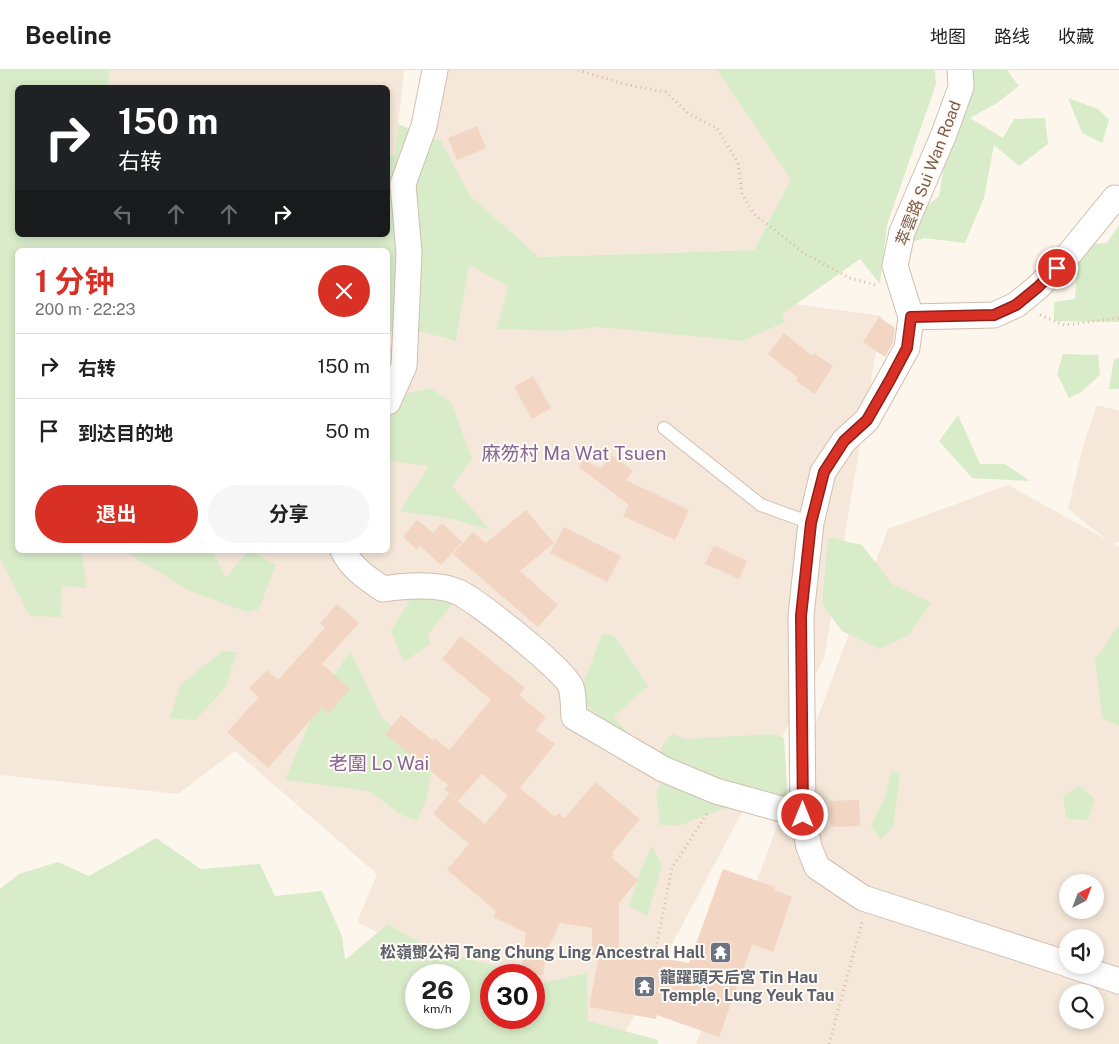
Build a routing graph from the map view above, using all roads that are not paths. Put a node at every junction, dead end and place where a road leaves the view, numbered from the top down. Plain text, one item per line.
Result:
1 (435, 70) edge
2 (960, 70) edge
3 (1117, 196) edge
4 (911, 317) junction
5 (390, 398) edge
6 (664, 428) dead end
7 (811, 523) junction
8 (344, 553) edge
9 (803, 815) junction
10 (1059, 962) edge
11 (1097, 974) edge
12 (1119, 981) edge

1 - 5 street
2 - 4 street, 萃雲路 Sui Wan Road
3 - 4 street
4 - 7 street, 萃雲路 Sui Wan Road
6 - 7 lane
7 - 9 street, 萃雲路 Sui Wan Road
8 - 9 street
9 - 10 street, 萃雲路 Sui Wan Road
11 - 12 street, 萃雲路 Sui Wan Road

